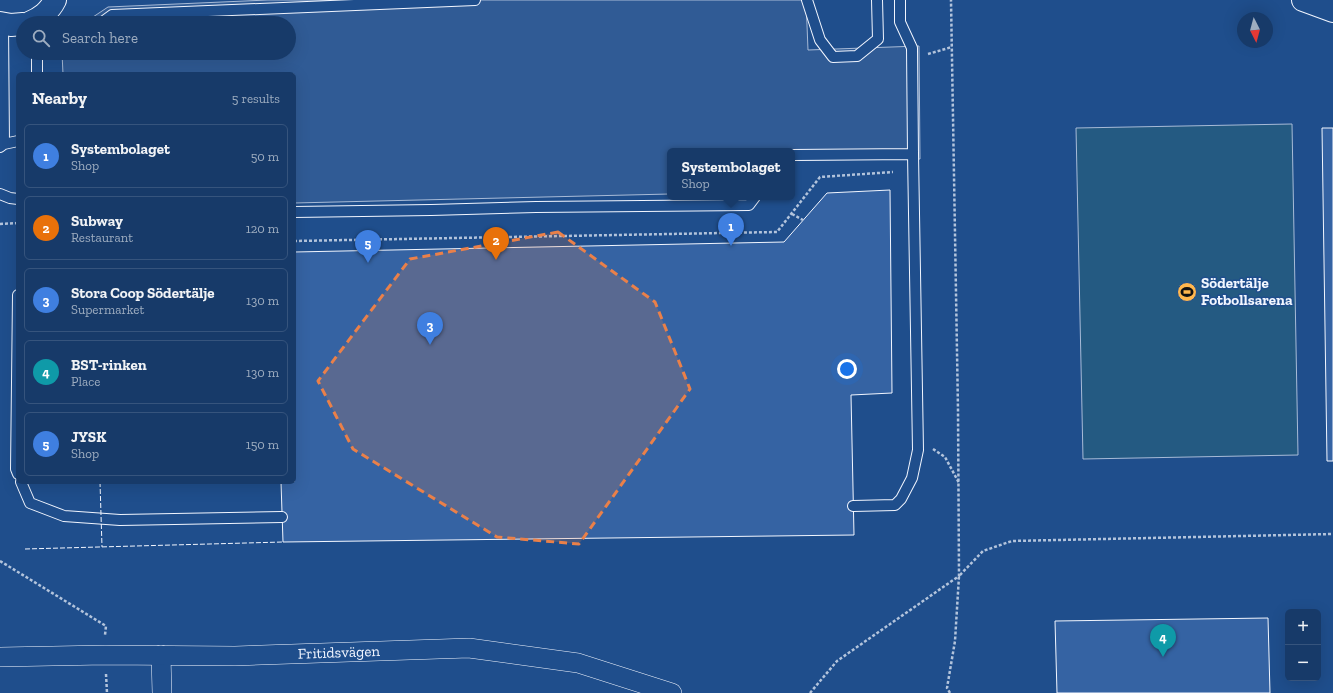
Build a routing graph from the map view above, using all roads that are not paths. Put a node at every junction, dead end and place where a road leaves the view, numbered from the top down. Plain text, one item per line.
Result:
1 (55, 0) edge
2 (475, 0) edge
3 (807, 0) edge
4 (877, 0) edge
5 (900, 0) edge
6 (1303, 0) edge
7 (1333, 11) edge
8 (38, 16) edge
9 (112, 16) edge
10 (16, 55) edge
11 (37, 60) edge
12 (37, 72) edge
13 (16, 142) edge
14 (2, 145) edge
15 (913, 154) junction
16 (795, 155) edge
17 (0, 194) edge
18 (16, 199) edge
19 (753, 200) edge
20 (296, 212) edge
21 (22, 484) edge
22 (853, 506) dead end
23 (282, 517) dead end
24 (161, 655) junction
25 (0, 657) edge
26 (162, 693) edge
27 (672, 693) edge

1 - 8 main road
2 - 9 lane
3 - 4 lane
5 - 15 lane
6 - 7 main road
10 - 14 lane
11 - 12 lane
13 - 14 lane
15 - 16 lane
15 - 22 lane
17 - 18 lane
19 - 20 lane
21 - 23 lane
24 - 25 street, Fritidsvägen
24 - 26 street
24 - 27 street, Fritidsvägen

